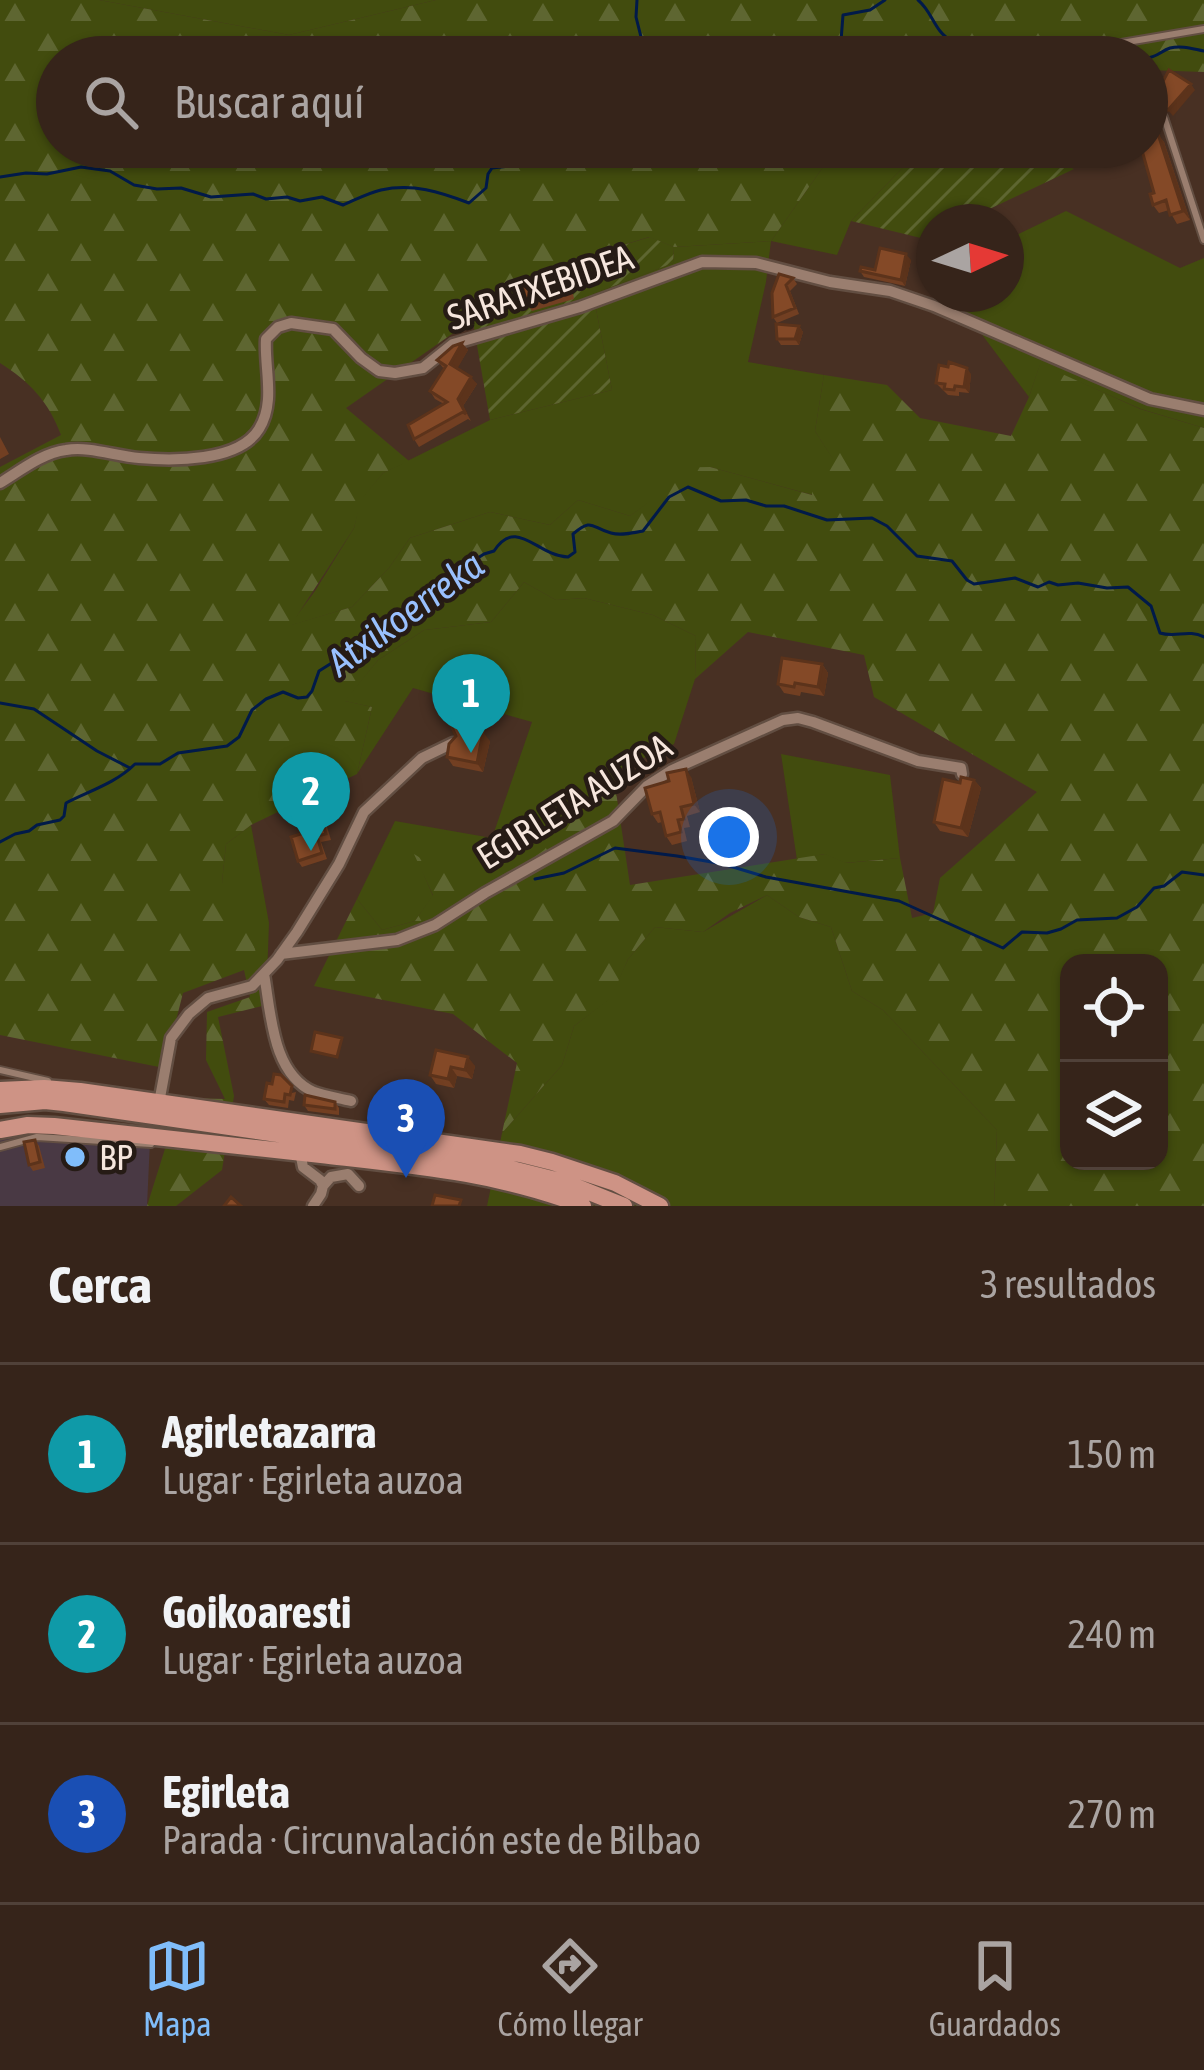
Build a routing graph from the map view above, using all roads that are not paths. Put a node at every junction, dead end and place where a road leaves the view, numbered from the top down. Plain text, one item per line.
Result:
1 (1204, 29) edge
2 (1163, 36) edge
3 (1168, 129) edge
4 (1204, 240) edge
5 (1204, 410) edge
6 (0, 483) edge
7 (453, 743) edge
8 (962, 774) edge
9 (281, 954) junction
10 (264, 974) junction
11 (0, 1070) edge
12 (0, 1090) edge
13 (80, 1091) junction
14 (351, 1101) dead end
15 (159, 1102) junction
16 (0, 1105) edge
17 (0, 1130) edge
18 (190, 1139) junction
19 (0, 1148) edge
20 (300, 1152) junction
21 (361, 1181) dead end
22 (323, 1186) junction
23 (313, 1206) edge
24 (584, 1206) edge
25 (624, 1206) edge
26 (660, 1206) edge

1 - 2 lane
3 - 4 lane
5 - 6 street, SARATXEBIDEA
7 - 9 street
8 - 9 street, EGIRLETA AUZOA
9 - 10 street
10 - 14 street
10 - 15 street
11 - 13 lane
12 - 13 main road
13 - 15 main road
15 - 26 main road
16 - 25 main road
17 - 18 main road
18 - 19 lane
18 - 20 main road
20 - 22 street
20 - 24 main road
21 - 22 street
22 - 23 street

